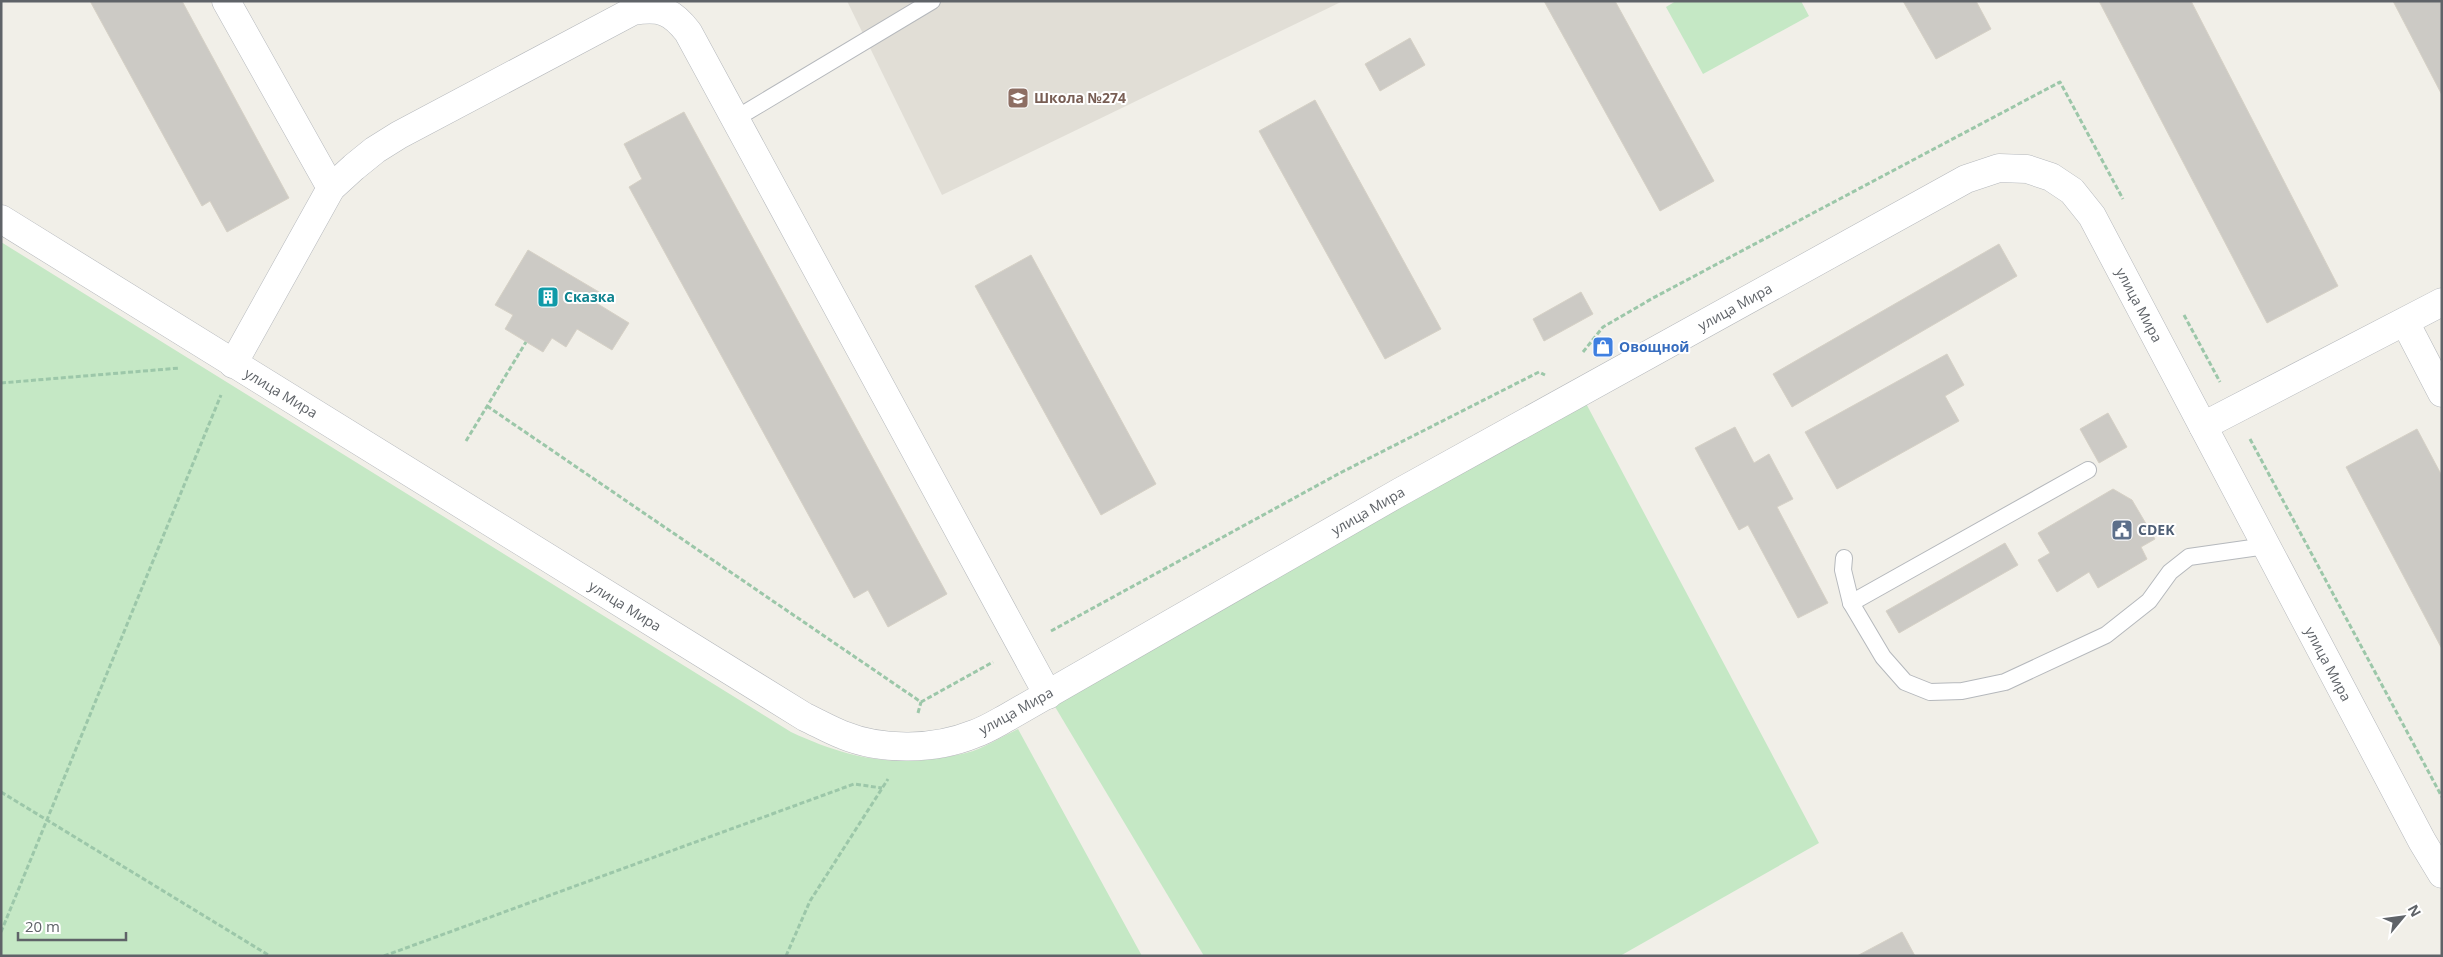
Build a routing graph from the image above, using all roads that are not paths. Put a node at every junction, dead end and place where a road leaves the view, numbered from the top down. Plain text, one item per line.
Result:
1 (226, 1) edge
2 (932, 1) edge
3 (664, 6) edge
4 (735, 119) junction
5 (331, 188) junction
6 (1, 219) edge
7 (2442, 302) edge
8 (2405, 322) junction
9 (233, 364) junction
10 (2442, 392) edge
11 (2203, 426) junction
12 (2088, 470) dead end
13 (2266, 546) junction
14 (1844, 558) dead end
15 (1851, 603) junction
16 (1048, 694) junction
17 (2442, 874) edge

1 - 5 street
2 - 4 lane
3 - 4 street
3 - 5 street
4 - 16 street
5 - 9 street
6 - 9 street, улица Мира
7 - 8 street
8 - 10 street
8 - 11 street
9 - 16 street, улица Мира
11 - 13 street, улица Мира
11 - 16 street, улица Мира
12 - 15 lane
13 - 15 lane
13 - 17 street, улица Мира
14 - 15 lane

